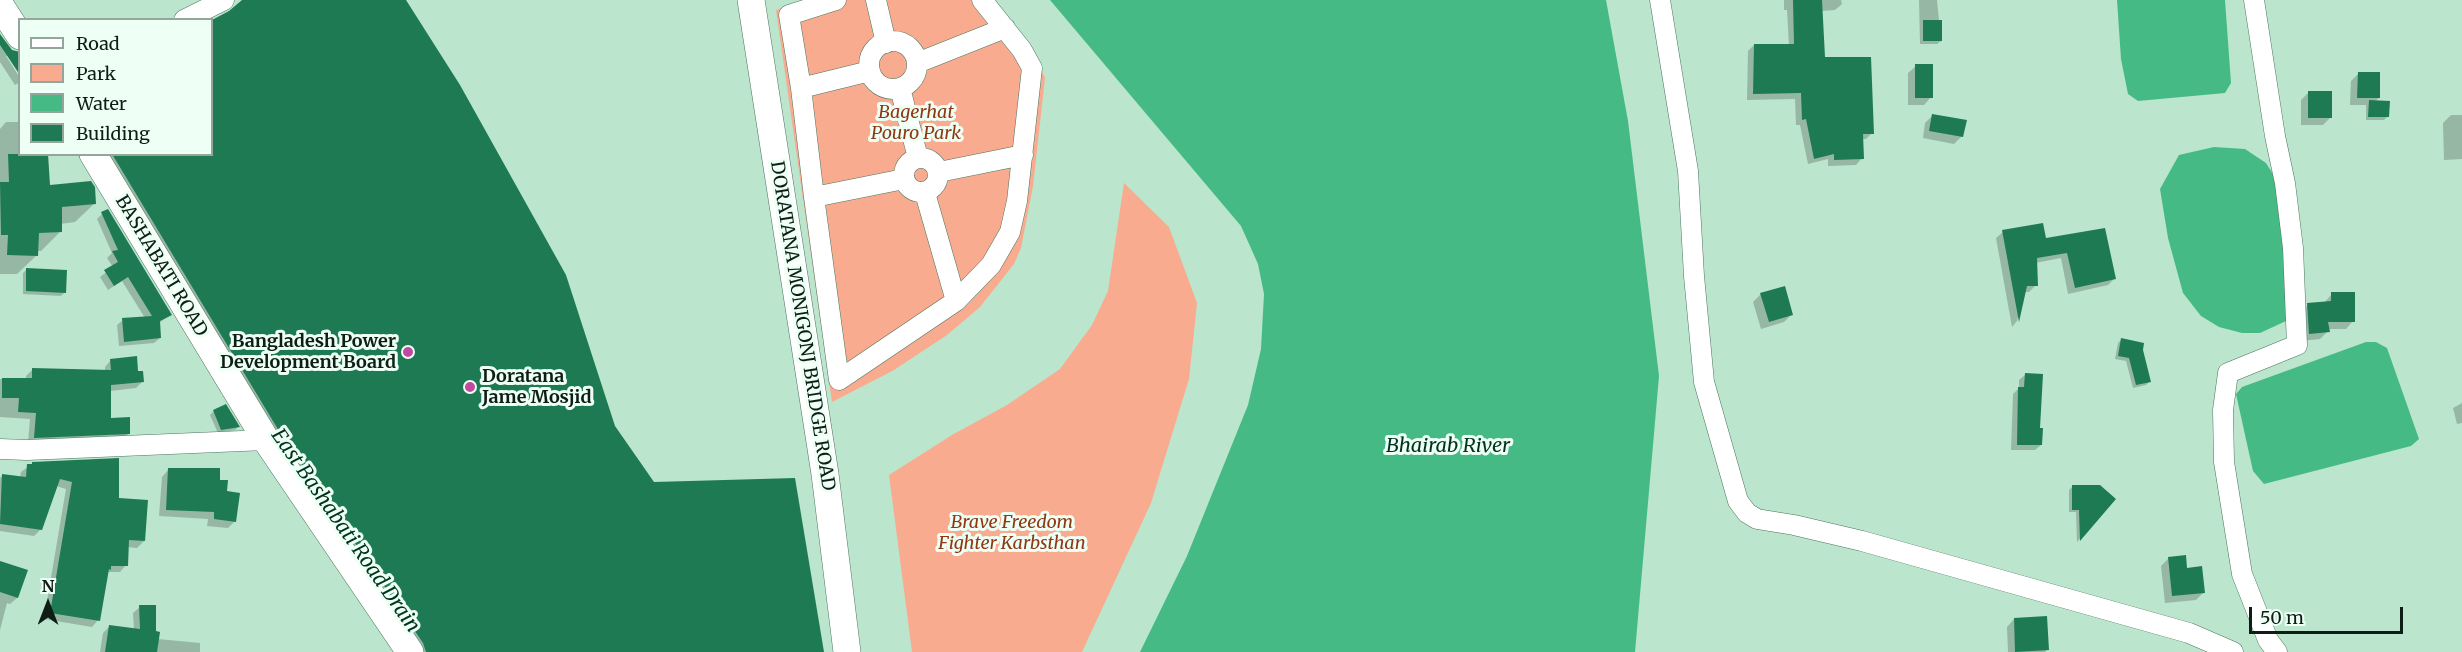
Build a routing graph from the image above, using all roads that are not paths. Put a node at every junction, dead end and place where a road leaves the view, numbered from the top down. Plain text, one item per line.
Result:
1 (224, 0) edge
2 (752, 0) edge
3 (836, 0) edge
4 (876, 0) edge
5 (982, 0) edge
6 (1660, 0) edge
7 (2254, 0) edge
8 (0, 5) edge
9 (188, 18) edge
10 (1005, 28) junction
11 (18, 33) edge
12 (886, 43) junction
13 (916, 63) junction
14 (870, 71) junction
15 (801, 88) junction
16 (900, 88) junction
17 (1023, 155) junction
18 (94, 156) edge
19 (918, 158) junction
20 (939, 172) junction
21 (904, 179) junction
22 (925, 193) junction
23 (813, 196) junction
24 (956, 301) junction
25 (266, 440) junction
26 (0, 449) edge
27 (410, 652) edge
28 (847, 652) edge
29 (2233, 652) edge
30 (2277, 652) edge

1 - 9 street
2 - 28 main road, DORATANA MONIGONJ BRIDGE ROAD
3 - 15 street
4 - 12 street
5 - 10 street
6 - 29 street
7 - 30 street
8 - 11 main road
10 - 13 street
10 - 17 street
12 - 13 street
12 - 14 street
13 - 16 street
14 - 15 street
14 - 16 street
15 - 23 street
16 - 19 street
17 - 20 street
17 - 24 street
18 - 25 main road, BASHABATI ROAD
19 - 20 street
19 - 21 street
20 - 22 street
21 - 22 street
21 - 23 street
22 - 24 street
23 - 24 street
25 - 26 street
25 - 27 main road, BASHABATI ROAD

